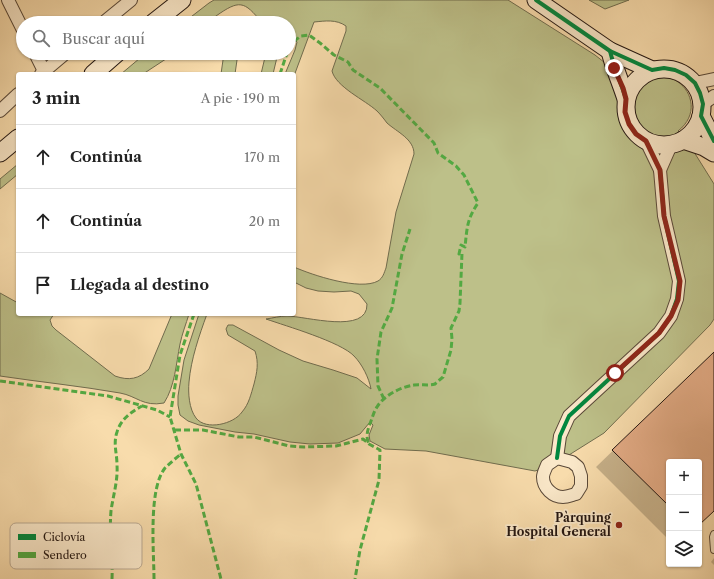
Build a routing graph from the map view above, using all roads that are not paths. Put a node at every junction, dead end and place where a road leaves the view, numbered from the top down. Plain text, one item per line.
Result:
1 (8, 0) edge
2 (182, 0) edge
3 (536, 0) edge
4 (124, 2) edge
5 (16, 16) edge
6 (110, 16) edge
7 (162, 16) edge
8 (610, 51) junction
9 (37, 60) edge
10 (58, 60) edge
11 (109, 60) edge
12 (652, 70) junction
13 (42, 72) edge
14 (43, 72) edge
15 (95, 72) edge
16 (714, 78) edge
17 (694, 83) junction
18 (16, 96) edge
19 (626, 99) junction
20 (706, 105) edge
21 (0, 111) edge
22 (16, 140) edge
23 (646, 141) junction
24 (714, 141) edge
25 (677, 142) junction
26 (0, 153) edge
27 (714, 153) edge
28 (660, 170) junction
29 (557, 458) dead end
30 (714, 534) edge
31 (714, 550) edge

1 - 5 street
2 - 7 street
3 - 8 street
4 - 6 street
8 - 12 street
8 - 19 street
9 - 13 street
10 - 14 street
11 - 15 street
12 - 17 street
12 - 19 street
16 - 17 street
17 - 20 street
18 - 21 street
19 - 23 street
20 - 24 street
20 - 25 street
22 - 26 street
23 - 25 street
23 - 28 street
25 - 27 street
25 - 28 street
28 - 29 street
30 - 31 lane

